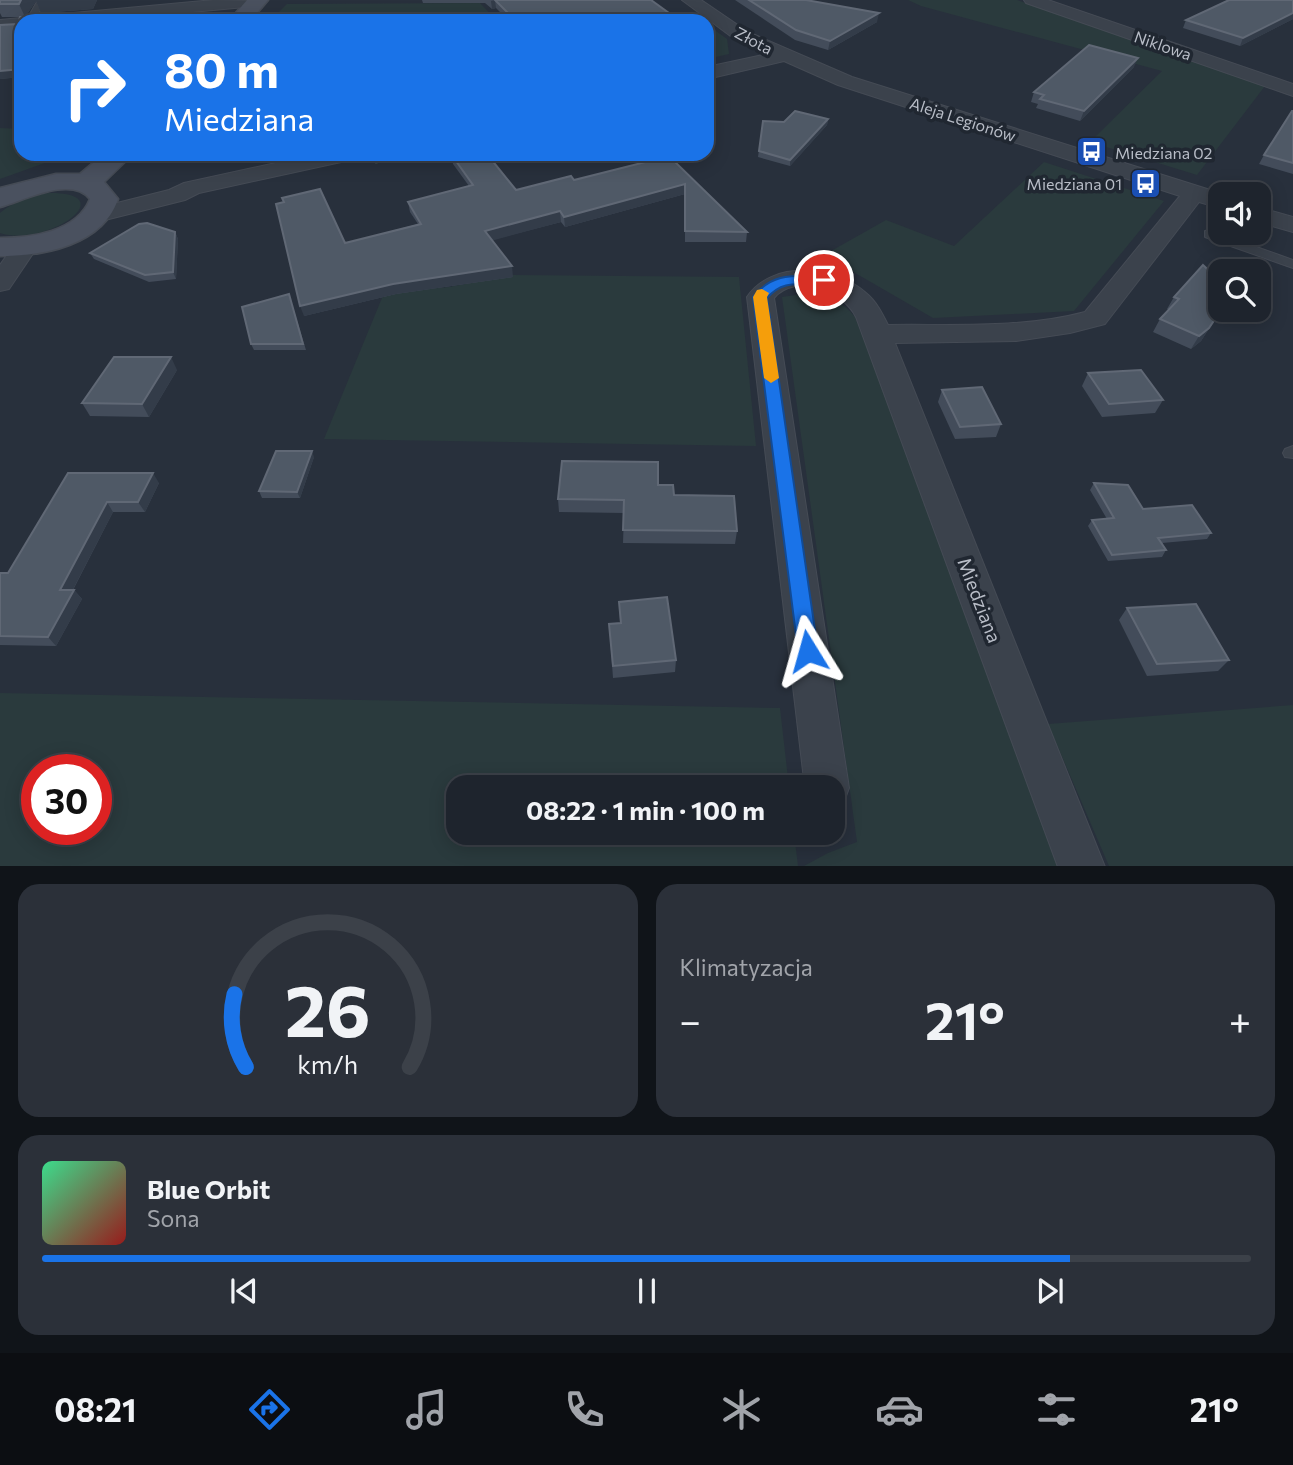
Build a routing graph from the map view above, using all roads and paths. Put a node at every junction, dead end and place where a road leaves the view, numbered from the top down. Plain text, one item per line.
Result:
1 (691, 0) edge
2 (1032, 0) edge
3 (258, 1) edge
4 (117, 14) edge
5 (246, 14) edge
6 (711, 14) edge
7 (714, 16) edge
8 (783, 56) junction
9 (714, 71) edge
10 (1293, 90) edge
11 (86, 161) edge
12 (116, 161) edge
13 (315, 161) edge
14 (58, 182) junction
15 (1207, 197) edge
16 (0, 198) edge
17 (96, 199) junction
18 (1271, 218) edge
19 (1293, 225) edge
20 (1240, 245) edge
21 (13, 246) edge
22 (1293, 264) edge
23 (0, 283) edge
24 (878, 334) junction
25 (825, 775) edge
26 (1082, 866) edge

1 - 6 street, Złota
2 - 10 street, Niklowa
3 - 4 street
3 - 5 street
7 - 8 street, Złota
8 - 9 street
8 - 15 street, Aleja Legionów
11 - 14 street
12 - 17 street
13 - 17 street
14 - 16 street
14 - 17 street
15 - 24 street
17 - 21 street
18 - 19 street
20 - 22 lane
21 - 23 street
24 - 25 street, Miedziana
24 - 26 street, Miedziana

